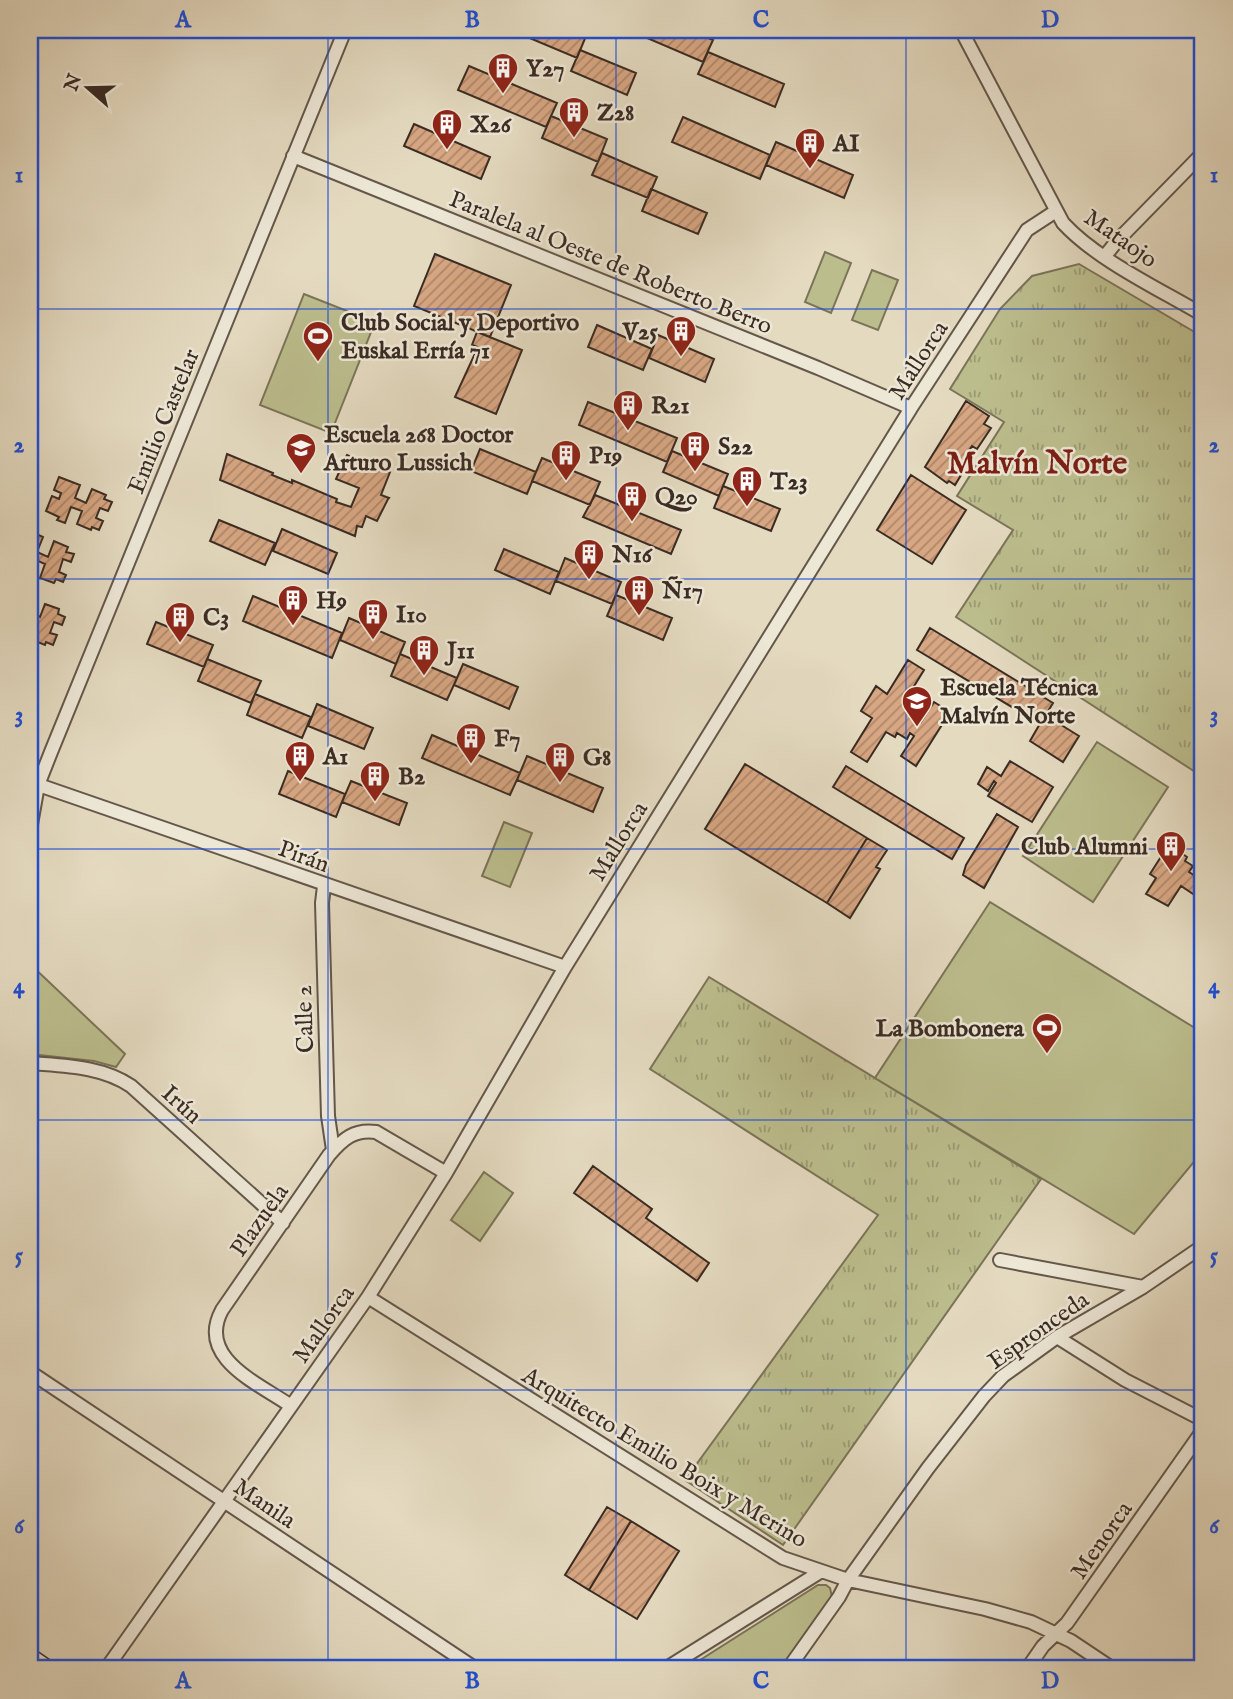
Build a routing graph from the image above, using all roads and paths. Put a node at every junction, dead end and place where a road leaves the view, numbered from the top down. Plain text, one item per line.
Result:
1 (345, 30) edge
2 (961, 30) edge
3 (1203, 153) edge
4 (293, 156) junction
5 (1056, 211) junction
6 (1105, 257) junction
7 (1203, 315) edge
8 (911, 408) junction
9 (34, 784) edge
10 (30, 830) edge
11 (324, 886) junction
12 (565, 967) junction
13 (30, 1063) edge
14 (333, 1150) junction
15 (446, 1172) junction
16 (283, 1223) junction
17 (1201, 1251) edge
18 (1000, 1261) dead end
19 (1143, 1287) junction
20 (368, 1297) junction
21 (1057, 1337) junction
22 (30, 1372) edge
23 (291, 1406) junction
24 (1203, 1420) edge
25 (1203, 1430) edge
26 (224, 1502) junction
27 (820, 1572) junction
28 (848, 1580) junction
29 (1056, 1633) junction
30 (30, 1658) edge
31 (46, 1669) edge
32 (106, 1669) edge
33 (476, 1669) edge
34 (665, 1669) edge
35 (788, 1669) edge
36 (1027, 1669) edge
37 (1113, 1669) edge

1 - 4 street, Emilio Castelar
2 - 5 street
3 - 6 street
4 - 8 street, Paralela al Oeste de Roberto Berro
4 - 9 street, Emilio Castelar
5 - 6 street, Mataojo
5 - 8 street, Mallorca
6 - 7 street, Mataojo
8 - 12 street, Mallorca
9 - 10 street, Emilio Castelar
9 - 11 street, Pirán
11 - 12 street, Pirán
11 - 14 street, Calle 2
12 - 15 street, Mallorca
13 - 16 street, Irún
14 - 15 street, Plazuela
14 - 16 street, Plazuela
15 - 20 street, Mallorca
16 - 23 street, Plazuela
17 - 19 street, Espronceda
18 - 19 street
19 - 21 street, Espronceda
20 - 23 street, Mallorca
20 - 27 street, Arquitecto Emilio Boix y Merino
21 - 24 street
21 - 28 street, Espronceda
22 - 26 street, Manila
23 - 26 street, Mallorca
25 - 29 street, Menorca
26 - 32 street, Mallorca
26 - 33 street, Manila
27 - 28 street, Arquitecto Emilio Boix y Merino
27 - 34 street
28 - 29 street, Arquitecto Emilio Boix y Merino
28 - 35 street, Espronceda
29 - 36 street, Menorca
29 - 37 street, Arquitecto Emilio Boix y Merino
30 - 31 street

